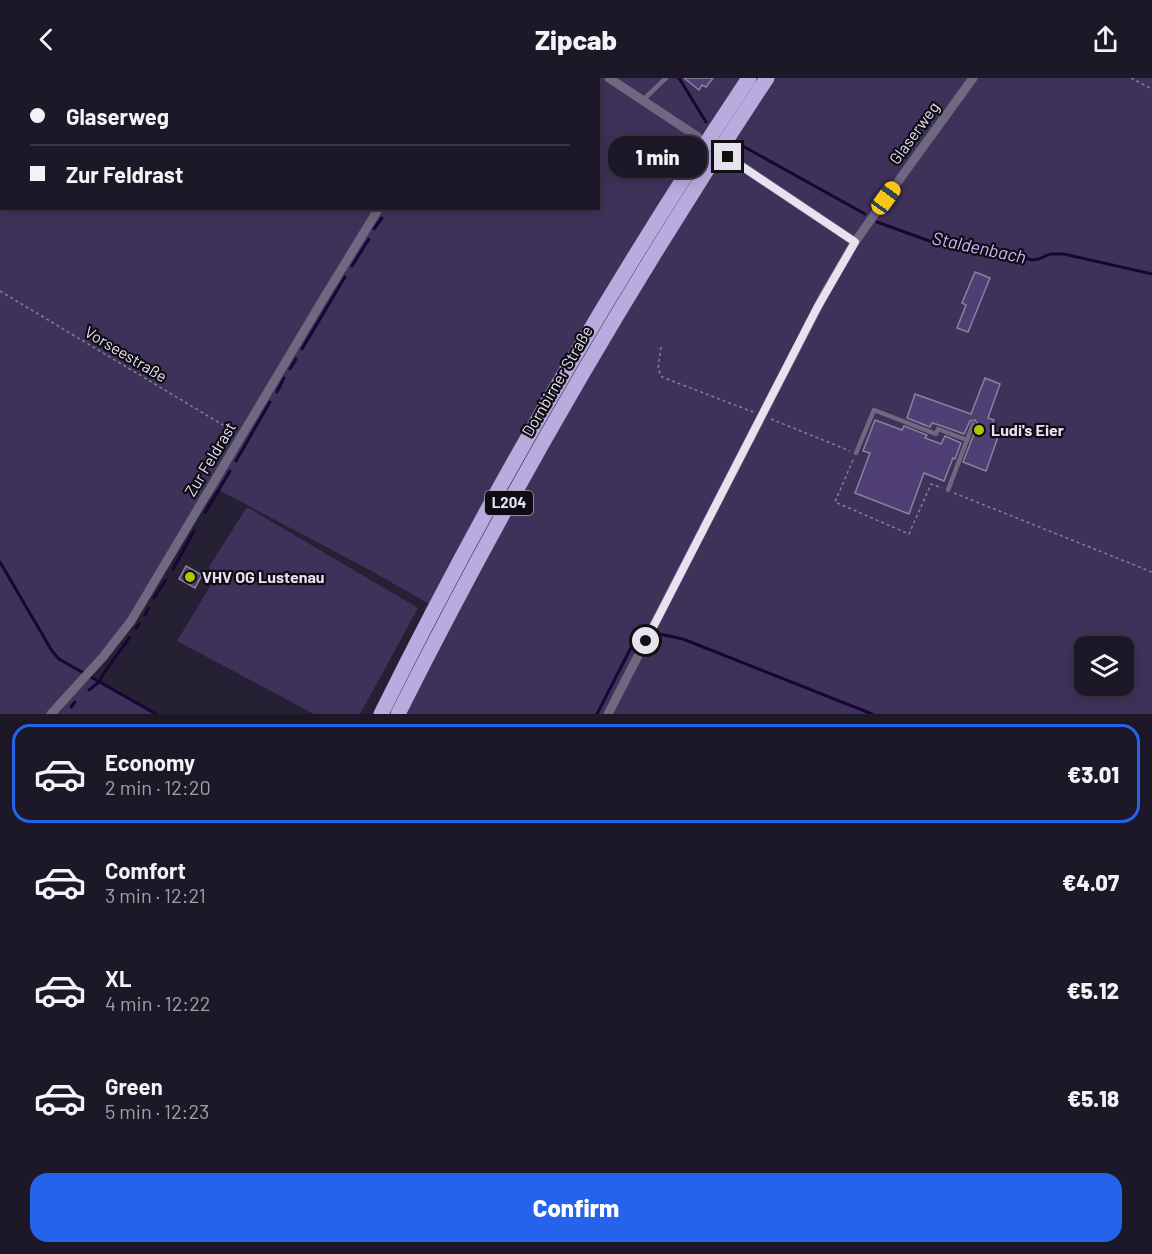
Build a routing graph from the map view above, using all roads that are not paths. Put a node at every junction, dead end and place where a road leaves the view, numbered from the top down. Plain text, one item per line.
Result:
1 (609, 78) edge
2 (666, 78) edge
3 (749, 78) edge
4 (767, 78) edge
5 (973, 78) edge
6 (643, 100) junction
7 (698, 137) dead end
8 (728, 157) dead end
9 (379, 210) edge
10 (855, 242) junction
11 (973, 424) dead end
12 (967, 440) junction
13 (856, 453) road end
14 (948, 490) road end
15 (51, 714) edge
16 (381, 714) edge
17 (398, 714) edge
18 (608, 714) edge

1 - 6 street
2 - 6 lane
3 - 16 main road, Dornbirner Straße / L204
4 - 17 main road, Dornbirner Straße / L204
5 - 10 street, Glaserweg
6 - 7 street
8 - 10 street
9 - 15 street, Zur Feldrast
10 - 18 street, Glaserweg
11 - 12 lane
12 - 13 lane
12 - 14 lane

